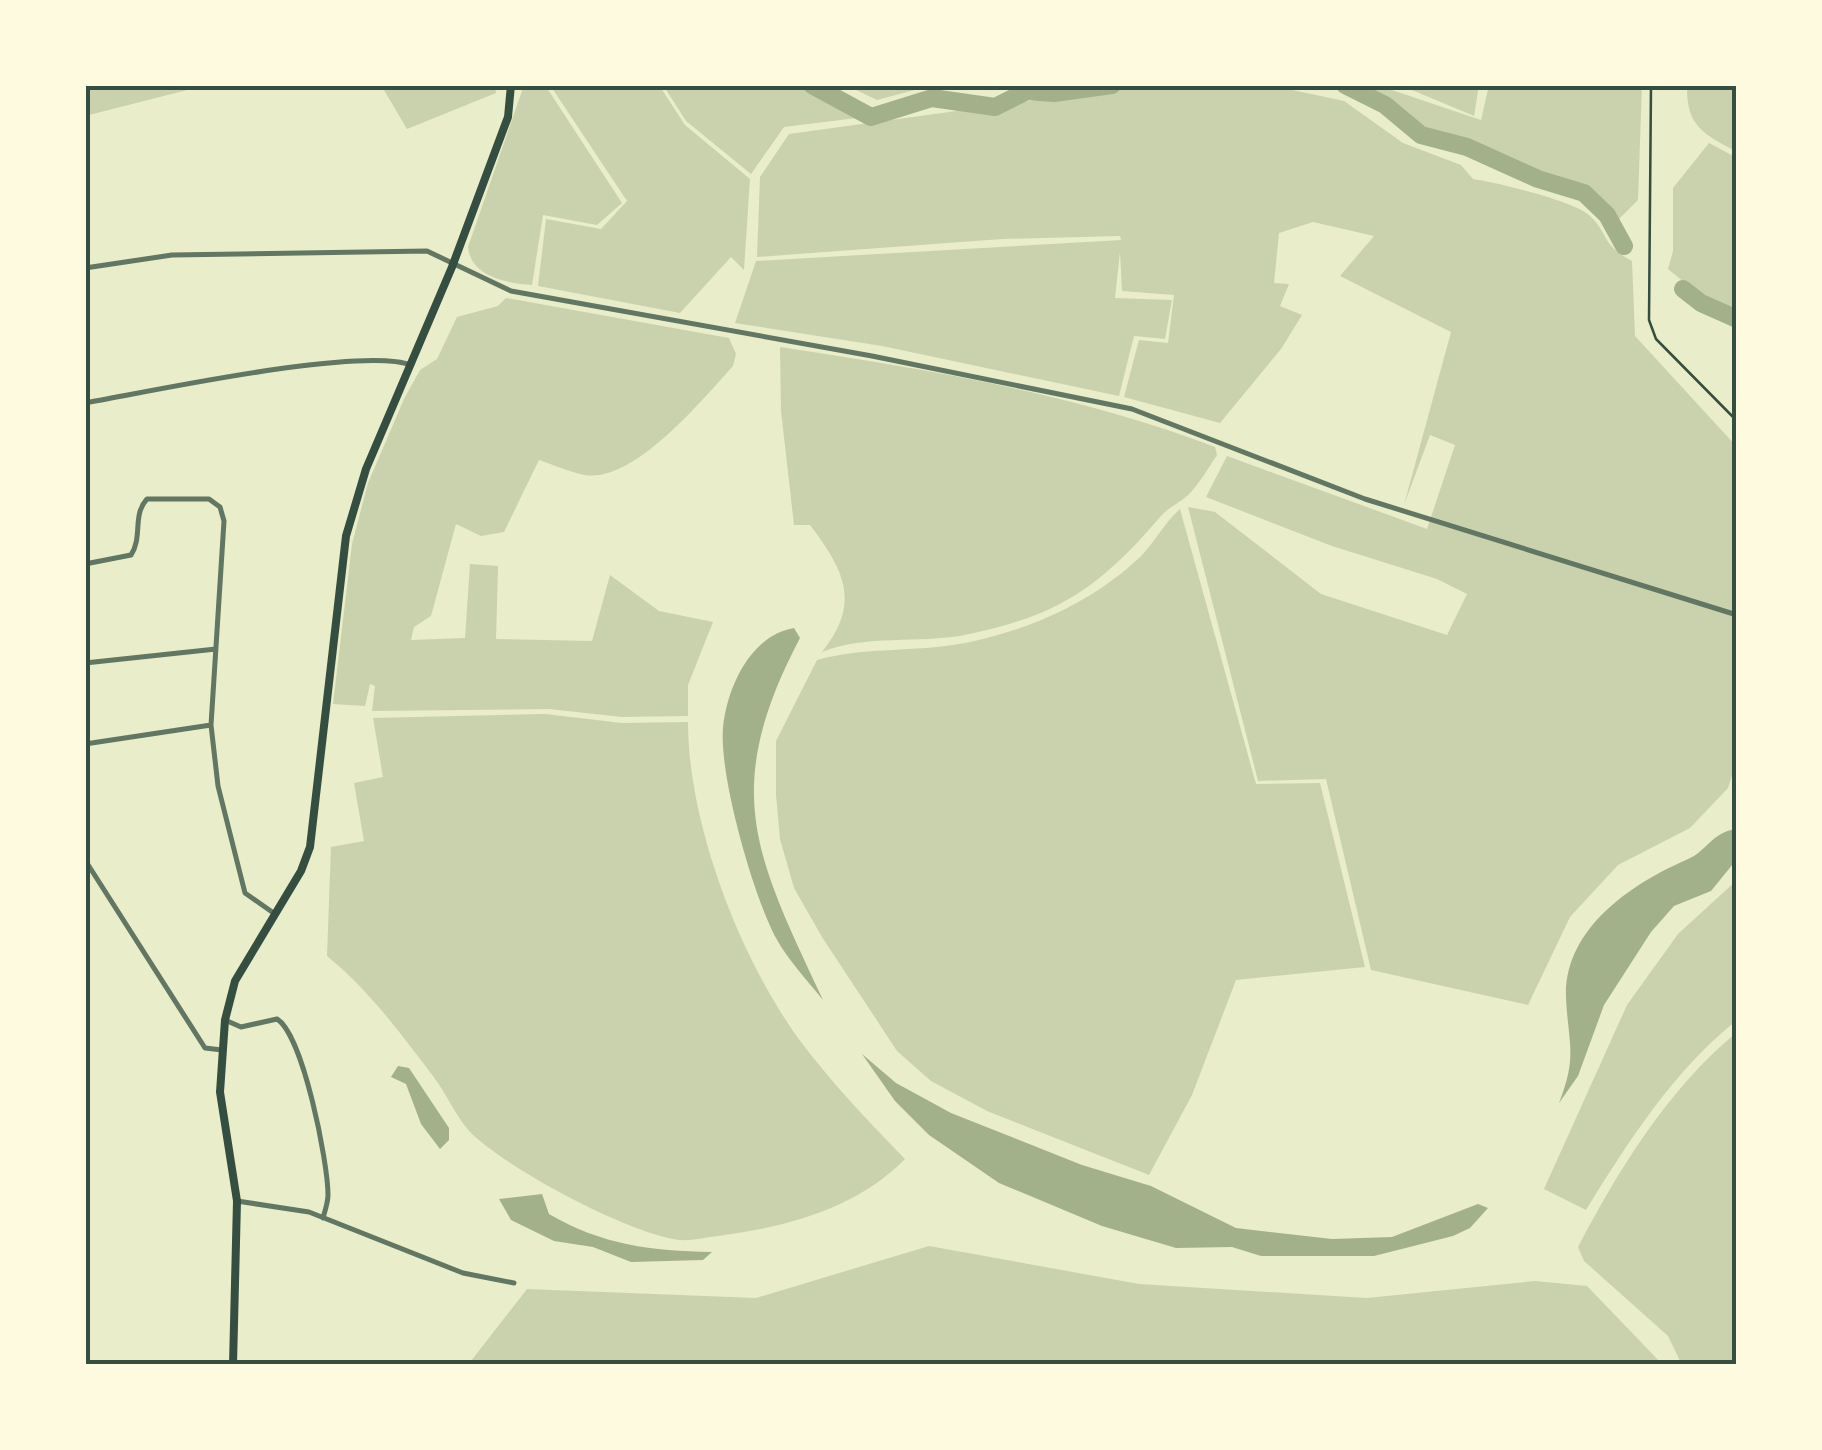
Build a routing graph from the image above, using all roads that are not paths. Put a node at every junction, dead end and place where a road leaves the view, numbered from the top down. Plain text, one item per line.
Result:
1 (511, 85) edge
2 (452, 267) junction
3 (85, 268) edge
4 (410, 365) junction
5 (85, 403) edge
6 (85, 564) edge
7 (1737, 615) edge
8 (216, 649) junction
9 (85, 663) edge
10 (211, 725) junction
11 (85, 744) edge
12 (85, 860) edge
13 (275, 914) junction
14 (226, 1020) junction
15 (222, 1050) junction
16 (237, 1200) junction
17 (322, 1218) junction
18 (514, 1282) dead end
19 (233, 1365) edge

1 - 2 main road
2 - 3 street
2 - 4 main road
2 - 7 street
4 - 5 street
4 - 13 main road
6 - 8 street
8 - 9 street
8 - 10 street
10 - 11 street
10 - 13 street
12 - 15 street
13 - 14 main road
14 - 15 main road
14 - 17 street
15 - 16 main road
16 - 17 street
16 - 19 main road
17 - 18 street

